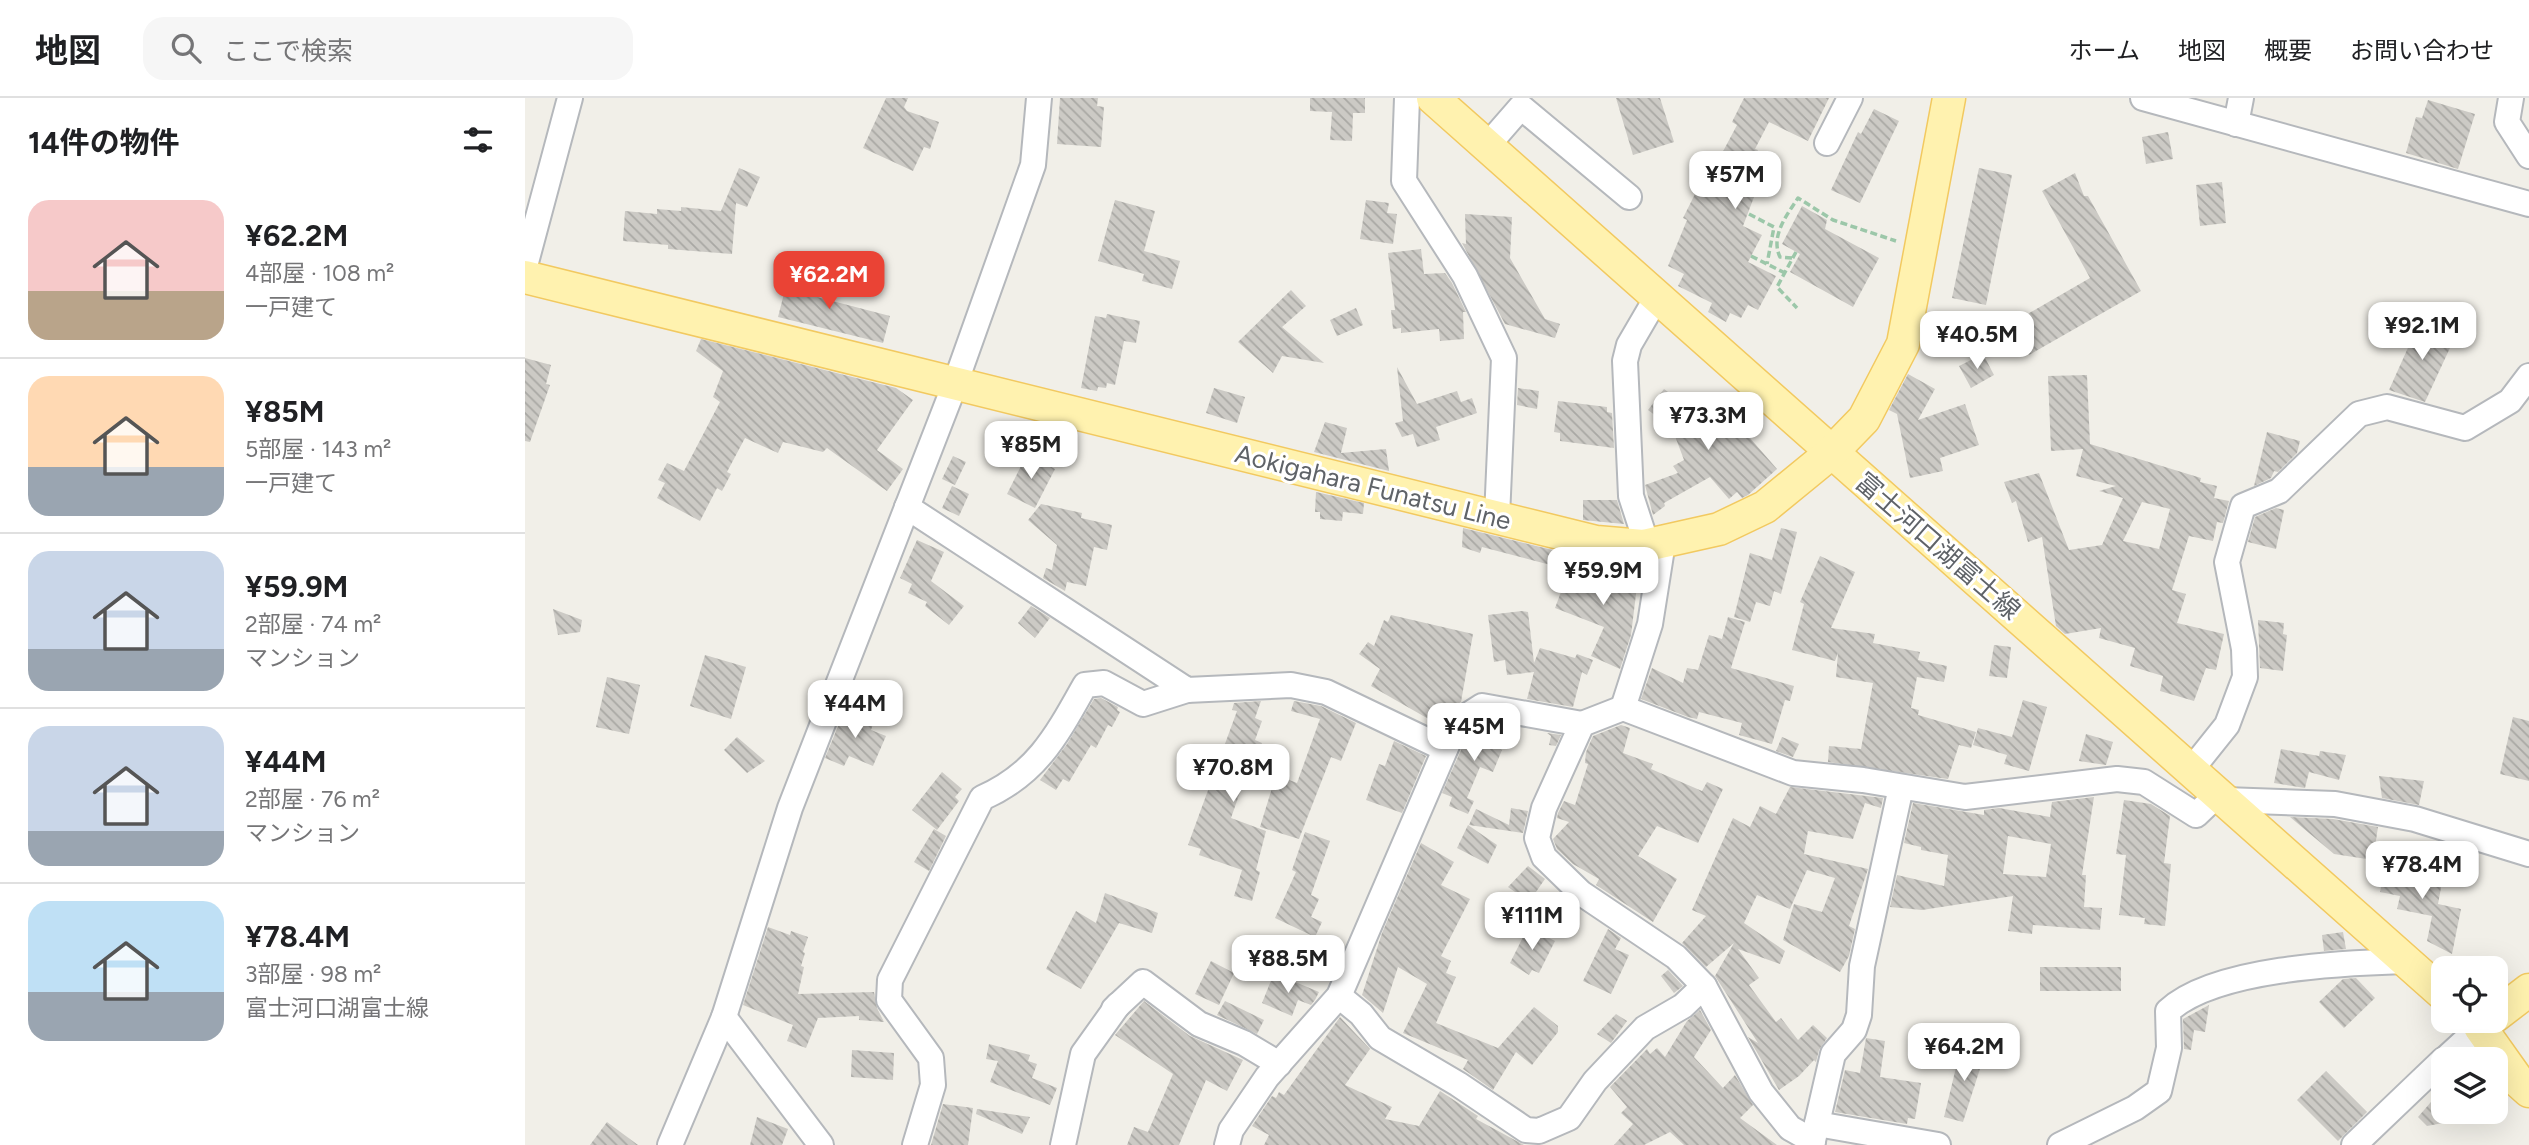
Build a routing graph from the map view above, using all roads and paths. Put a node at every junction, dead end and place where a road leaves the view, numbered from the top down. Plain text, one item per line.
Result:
1 (570, 98) edge
2 (1039, 98) edge
3 (1408, 98) edge
4 (1433, 98) edge
5 (1850, 98) edge
6 (1949, 98) edge
7 (2143, 98) edge
8 (2241, 98) edge
9 (2511, 98) edge
10 (1516, 102) edge
11 (2236, 124) junction
12 (1827, 143) dead end
13 (1487, 146) junction
14 (2529, 156) edge
15 (1629, 197) dead end
16 (2529, 204) edge
17 (1749, 214) dead end
18 (1923, 247) junction
19 (1796, 252) dead end
20 (1751, 256) dead end
21 (1793, 258) junction
22 (1767, 264) junction
23 (525, 266) edge
24 (1785, 273) junction
25 (525, 277) edge
26 (1657, 297) junction
27 (1797, 308) dead end
28 (2529, 376) edge
29 (955, 384) junction
30 (1831, 453) junction
31 (907, 507) junction
32 (1497, 517) junction
33 (1655, 543) junction
34 (1187, 690) junction
35 (1623, 708) junction
36 (1583, 723) junction
37 (1445, 748) junction
38 (2191, 770) junction
39 (1901, 788) junction
40 (2221, 797) junction
41 (2529, 854) edge
42 (2405, 961) junction
43 (2431, 984) edge
44 (1704, 986) junction
45 (2529, 990) edge
46 (1339, 996) junction
47 (2508, 1004) edge
48 (723, 1017) junction
49 (2471, 1033) edge
50 (2491, 1033) edge
51 (2500, 1033) edge
52 (2457, 1047) edge
53 (2529, 1055) edge
54 (1279, 1064) junction
55 (2431, 1071) edge
56 (2529, 1091) edge
57 (1814, 1137) edge
58 (670, 1145) edge
59 (821, 1145) edge
60 (915, 1145) edge
61 (1063, 1145) edge
62 (1227, 1145) edge
63 (1938, 1145) edge
64 (2060, 1145) edge
65 (2354, 1145) edge

1 - 23 street
2 - 29 street
3 - 32 street
4 - 13 main road, 富士河口湖富士線
5 - 12 street
6 - 18 main road, Aokigahara Funatsu Line
7 - 11 street
8 - 11 street
9 - 14 street
10 - 13 street
10 - 15 street
11 - 16 street
13 - 26 main road, 富士河口湖富士線
17 - 22 path
18 - 21 path
18 - 30 main road, Aokigahara Funatsu Line
19 - 21 path
20 - 22 path
21 - 24 path
22 - 24 path
24 - 27 path
25 - 29 main road, Aokigahara Funatsu Line
26 - 30 main road, 富士河口湖富士線
26 - 33 street
28 - 38 street
29 - 31 street
29 - 32 main road, Aokigahara Funatsu Line
30 - 33 main road, Aokigahara Funatsu Line
30 - 38 main road, 富士河口湖富士線
31 - 34 street
31 - 48 street
32 - 33 main road, Aokigahara Funatsu Line
33 - 35 street
34 - 37 street
34 - 60 street
35 - 36 street
35 - 39 street
36 - 37 street
36 - 44 street
37 - 46 street
38 - 40 main road, 富士河口湖富士線
39 - 40 street
39 - 57 street
40 - 41 street
40 - 42 main road, 富士河口湖富士線
42 - 43 main road, 富士河口湖富士線
42 - 64 street
44 - 46 street
44 - 57 street
45 - 47 main road
46 - 54 street
48 - 58 street
48 - 59 street
49 - 52 street
50 - 56 main road
51 - 53 main road
54 - 61 street
54 - 62 street
55 - 65 street
57 - 63 street

